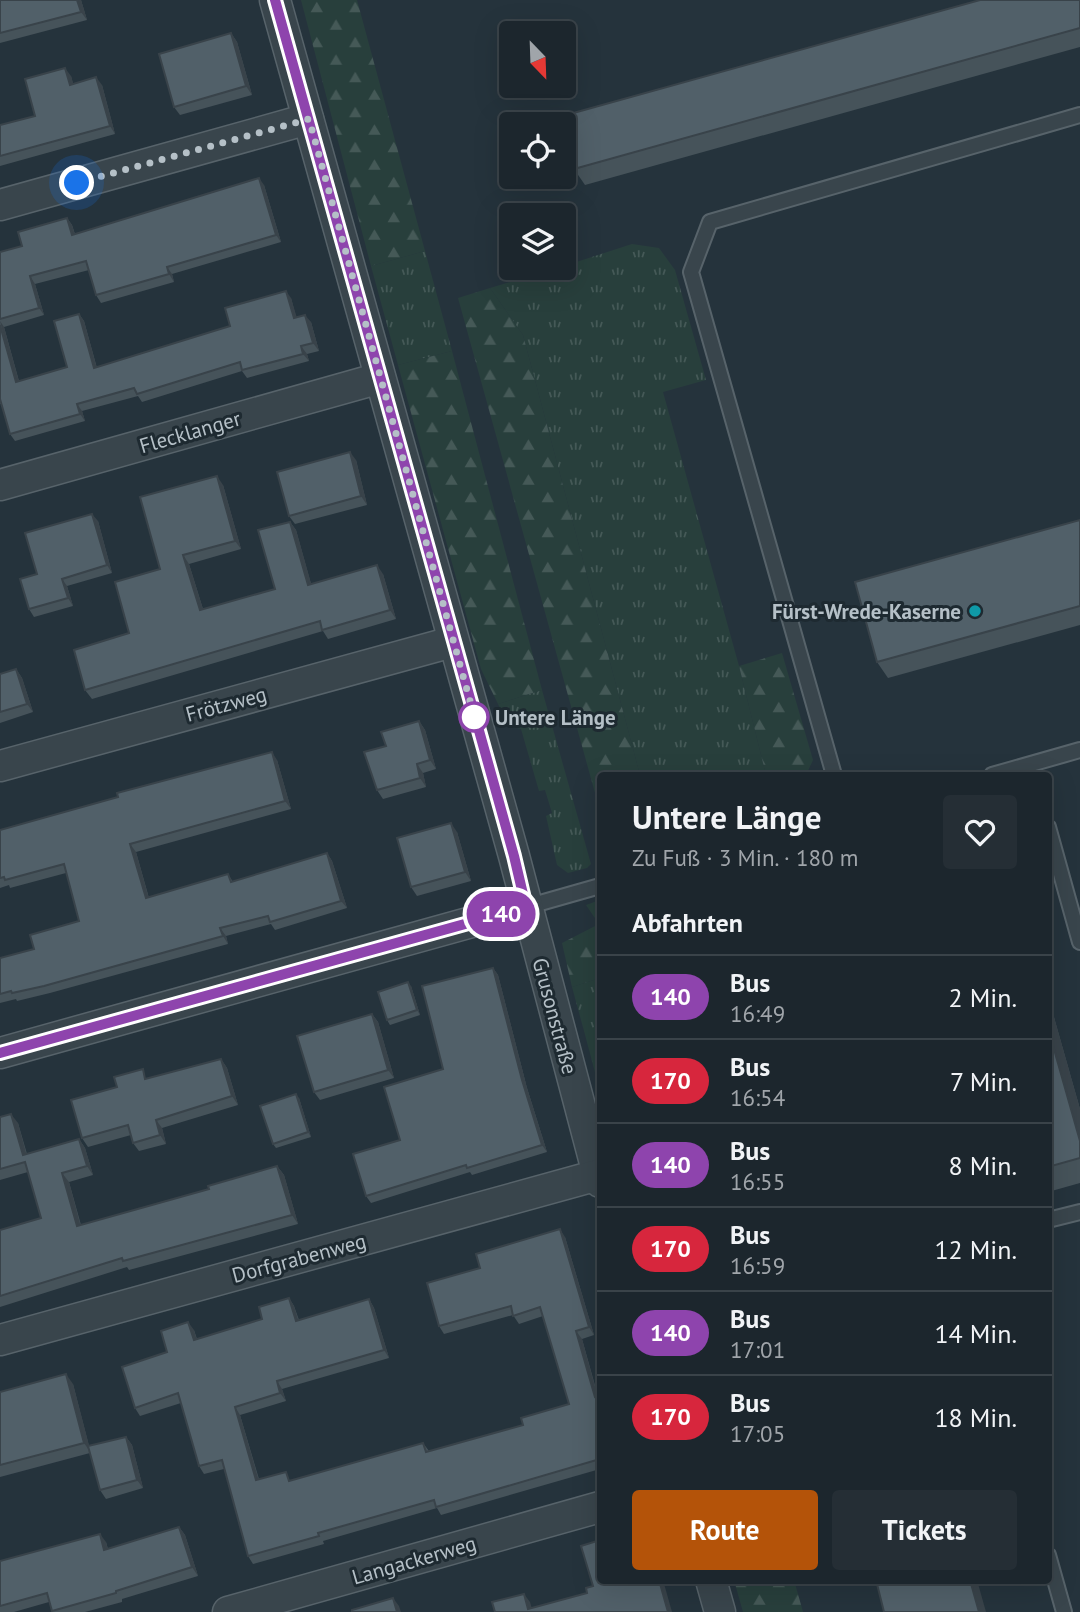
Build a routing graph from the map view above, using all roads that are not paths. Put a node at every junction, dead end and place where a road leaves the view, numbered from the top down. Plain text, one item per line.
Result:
1 (275, 0) edge
2 (1080, 115) edge
3 (309, 119) junction
4 (0, 205) edge
5 (380, 379) junction
6 (0, 485) edge
7 (452, 642) junction
8 (1080, 750) edge
9 (0, 766) edge
10 (1032, 770) edge
11 (833, 772) edge
12 (1052, 841) edge
13 (597, 887) edge
14 (526, 907) junction
15 (1080, 942) edge
16 (0, 1053) edge
17 (597, 1172) edge
18 (597, 1180) edge
19 (1080, 1212) edge
20 (1052, 1219) edge
21 (0, 1340) edge
22 (597, 1508) edge
23 (1052, 1569) edge
24 (711, 1584) edge
25 (228, 1612) edge
26 (720, 1612) edge
27 (1064, 1612) edge

1 - 3 street, Grusonstraße
2 - 11 lane
3 - 4 street
3 - 5 street, Grusonstraße
5 - 6 street, Flecklanger
5 - 7 street, Grusonstraße
7 - 9 street, Frötzweg
7 - 14 street, Grusonstraße
8 - 10 lane
12 - 15 lane
13 - 14 lane
14 - 16 street
14 - 17 street, Grusonstraße
18 - 21 street, Dorfgrabenweg
19 - 20 lane
22 - 25 street, Langackerweg
23 - 27 lane
24 - 26 street

